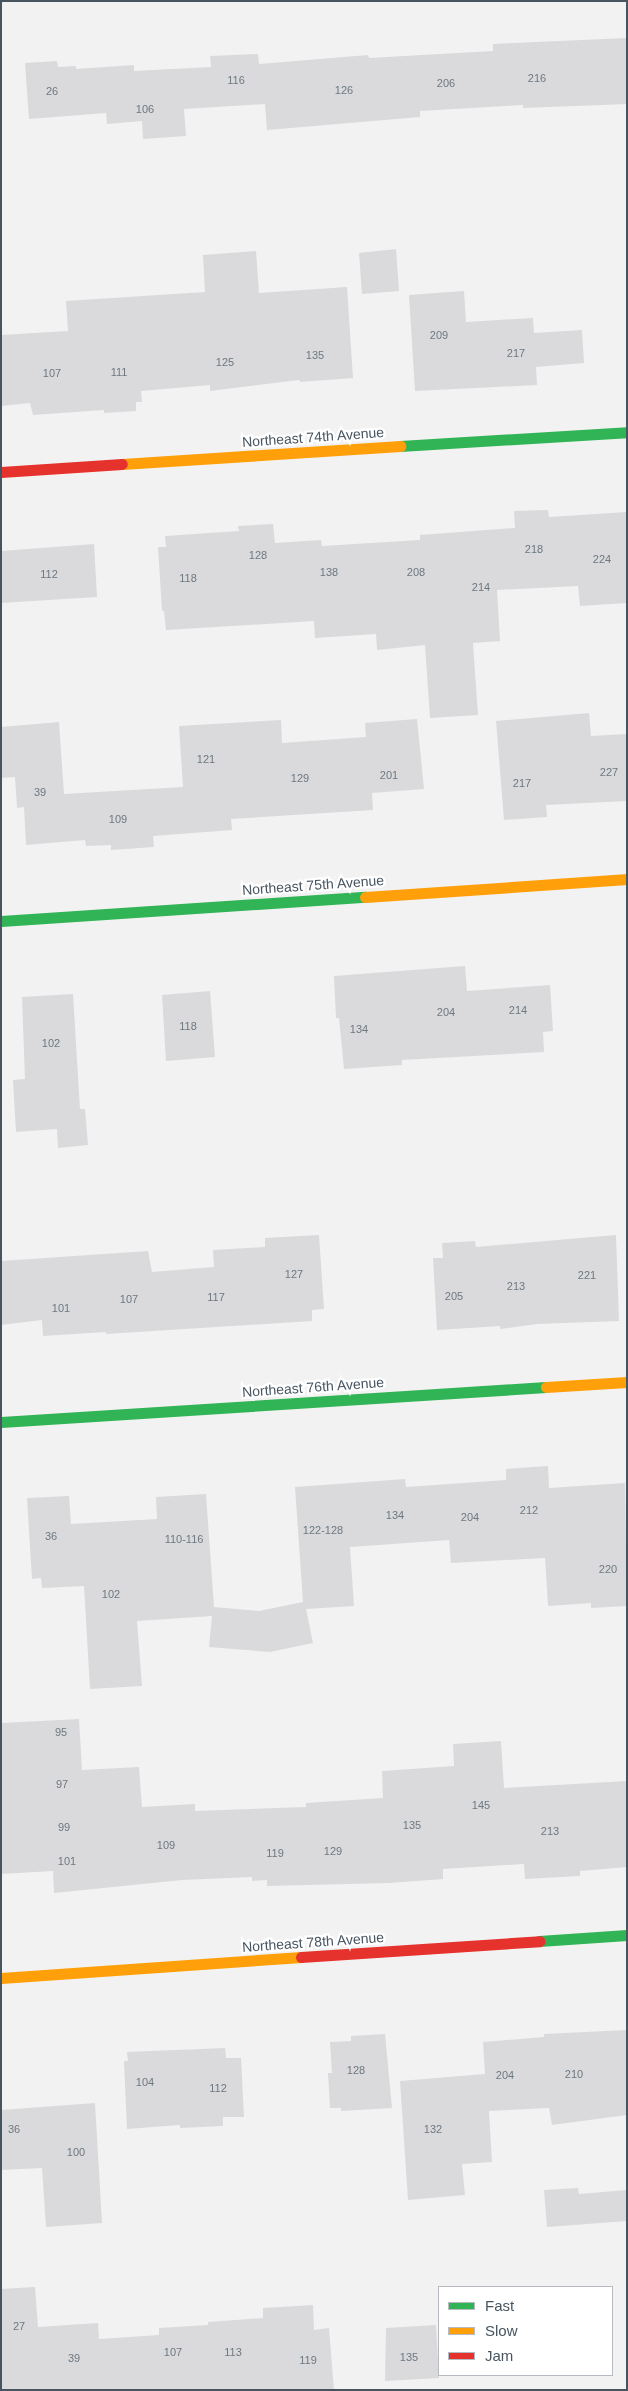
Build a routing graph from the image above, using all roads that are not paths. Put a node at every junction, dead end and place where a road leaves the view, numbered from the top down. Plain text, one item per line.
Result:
1 (627, 432) edge
2 (1, 472) edge
3 (627, 879) edge
4 (1, 922) edge
5 (627, 1382) edge
6 (1, 1422) edge
7 (627, 1935) edge
8 (1, 1978) edge

1 - 2 street, Northeast 74th Avenue
3 - 4 street, Northeast 75th Avenue
5 - 6 street, Northeast 76th Avenue
7 - 8 street, Northeast 78th Avenue

